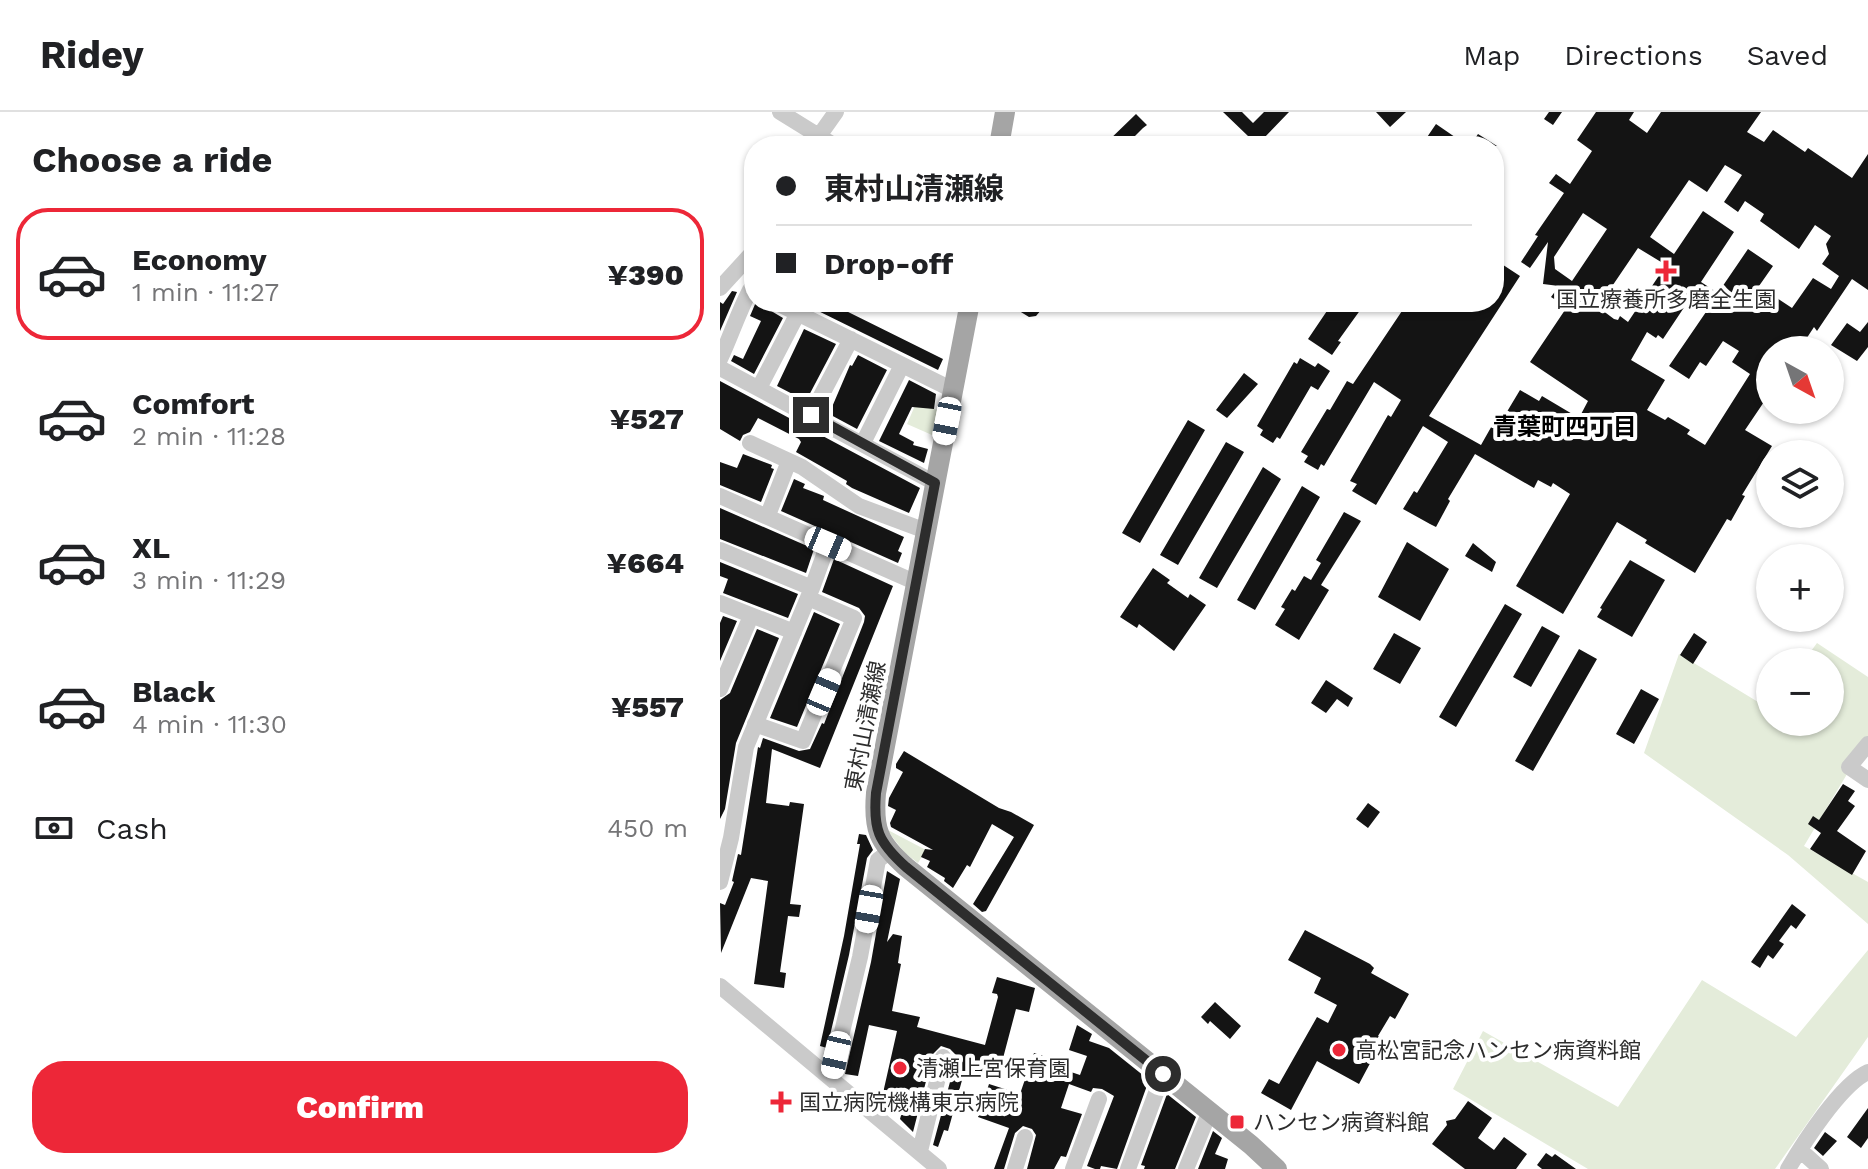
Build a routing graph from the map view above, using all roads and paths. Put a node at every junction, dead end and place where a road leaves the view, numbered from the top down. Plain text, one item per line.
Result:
1 (780, 112) edge
2 (836, 112) edge
3 (1005, 112) edge
4 (819, 136) joint
5 (1001, 136) edge
6 (744, 262) edge
7 (724, 283) edge
8 (744, 289) edge
9 (744, 304) edge
10 (968, 312) edge
11 (798, 313) joint
12 (851, 339) junction
13 (720, 359) edge
14 (902, 365) junction
15 (720, 368) edge
16 (759, 388) junction
17 (953, 390) junction
18 (811, 415) junction
19 (750, 443) dead end
20 (863, 443) junction
21 (789, 461) junction
22 (935, 483) junction
23 (720, 496) edge
24 (768, 515) junction
25 (926, 531) junction
26 (828, 544) junction
27 (720, 550) edge
28 (917, 583) junction
29 (810, 593) junction
30 (720, 603) edge
31 (751, 616) junction
32 (794, 632) junction
33 (720, 689) edge
34 (755, 724) junction
35 (1868, 744) edge
36 (1868, 780) edge
37 (725, 836) edge
38 (889, 852) junction
39 (720, 882) edge
40 (720, 986) edge
41 (943, 1057) dead end
42 (1163, 1074) junction
43 (831, 1078) junction
44 (1863, 1079) edge
45 (1099, 1099) dead end
46 (1210, 1111) junction
47 (1025, 1137) dead end
48 (1800, 1150) junction
49 (920, 1151) junction
50 (939, 1169) edge
51 (1015, 1169) edge
52 (1073, 1169) edge
53 (1128, 1169) edge
54 (1186, 1169) edge
55 (1277, 1169) edge
56 (1788, 1169) edge
57 (1821, 1169) edge

1 - 4 street
2 - 4 street
3 - 5 main road
6 - 7 street
7 - 8 street
9 - 13 street
10 - 17 main road, 東村山清瀬線
11 - 12 street
11 - 16 street
12 - 14 street
12 - 18 street
14 - 17 street
14 - 20 street
15 - 16 street
16 - 18 street
17 - 22 main road, 東村山清瀬線
18 - 20 street
19 - 21 street
20 - 22 street
21 - 24 street
21 - 25 street
22 - 25 main road, 東村山清瀬線
23 - 24 street
24 - 26 street
25 - 28 main road, 東村山清瀬線
26 - 28 street
26 - 29 street
27 - 29 street
28 - 38 main road, 東村山清瀬線
29 - 32 street
29 - 34 street
30 - 31 street
31 - 32 street
31 - 33 street
32 - 34 street
34 - 37 street
35 - 36 street
37 - 39 street
38 - 42 main road, 東村山清瀬線
38 - 43 street
40 - 43 street
41 - 49 street
42 - 46 main road, 東村山清瀬線
42 - 53 street
43 - 49 street
44 - 48 street
45 - 52 street
46 - 54 street
46 - 55 main road, 東村山清瀬線
47 - 51 street
48 - 56 street
48 - 57 street
49 - 50 street

